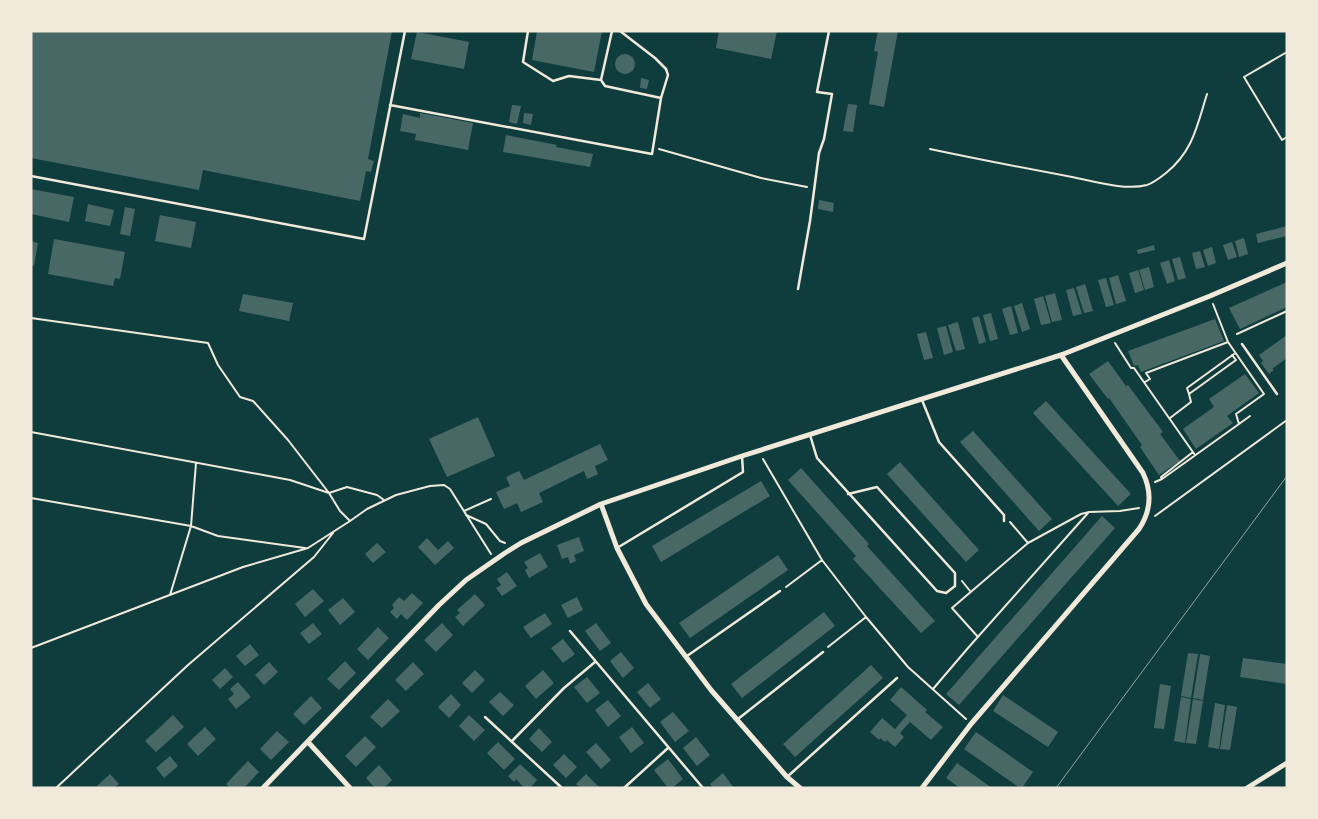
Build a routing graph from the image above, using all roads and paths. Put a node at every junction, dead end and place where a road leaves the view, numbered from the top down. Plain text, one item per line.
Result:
1 (405, 31) edge
2 (528, 31) edge
3 (612, 31) edge
4 (620, 31) edge
5 (829, 31) edge
6 (1287, 52) edge
7 (601, 80) junction
8 (1207, 94) dead end
9 (661, 98) junction
10 (390, 105) junction
11 (1287, 137) edge
12 (652, 148) junction
13 (930, 149) dead end
14 (31, 176) edge
15 (814, 189) junction
16 (1287, 263) edge
17 (798, 289) dead end
18 (1210, 296) junction
19 (1287, 311) edge
20 (31, 318) edge
21 (1259, 320) dead end
22 (1260, 323) junction
23 (1237, 334) dead end
24 (1228, 342) junction
25 (1242, 344) dead end
26 (1117, 347) dead end
27 (1234, 354) junction
28 (1060, 355) junction
29 (1144, 382) junction
30 (1189, 394) junction
31 (1277, 394) dead end
32 (922, 400) junction
33 (1250, 416) dead end
34 (1170, 418) junction
35 (1287, 420) edge
36 (1239, 424) junction
37 (31, 432) edge
38 (810, 435) junction
39 (758, 451) junction
40 (1194, 452) junction
41 (1195, 455) junction
42 (742, 456) junction
43 (196, 463) junction
44 (1162, 479) junction
45 (1148, 484) junction
46 (330, 493) junction
47 (848, 494) junction
48 (31, 498) edge
49 (490, 499) dead end
50 (384, 500) junction
51 (601, 504) junction
52 (1149, 506) junction
53 (464, 511) junction
54 (1089, 512) junction
55 (466, 514) junction
56 (1004, 515) junction
57 (1153, 517) dead end
58 (350, 521) junction
59 (1004, 521) dead end
60 (191, 526) junction
61 (333, 533) junction
62 (509, 541) dead end
63 (1028, 543) junction
64 (308, 548) junction
65 (617, 548) junction
66 (495, 560) junction
67 (822, 560) junction
68 (780, 591) joint
69 (170, 595) junction
70 (866, 617) junction
71 (570, 631) dead end
72 (978, 637) junction
73 (31, 648) edge
74 (823, 652) joint
75 (686, 657) junction
76 (595, 662) junction
77 (897, 678) dead end
78 (933, 689) junction
79 (485, 717) dead end
80 (737, 720) junction
81 (971, 724) junction
82 (512, 741) junction
83 (308, 742) junction
84 (668, 748) junction
85 (1287, 763) edge
86 (787, 777) junction
87 (56, 788) edge
88 (263, 788) edge
89 (350, 788) edge
90 (562, 788) edge
91 (624, 788) edge
92 (703, 788) edge
93 (800, 788) edge
94 (922, 788) edge
95 (1247, 788) edge

1 - 10 lane
2 - 7 lane
3 - 7 lane
4 - 9 lane
5 - 15 lane
6 - 11 path
7 - 9 lane
8 - 13 path
9 - 12 lane
10 - 12 lane
10 - 14 lane
12 - 15 path
15 - 17 lane
16 - 18 street
18 - 24 path
18 - 28 street
19 - 22 path
20 - 46 path
21 - 22 path
22 - 23 path
24 - 27 path
24 - 29 path
25 - 31 lane
26 - 29 path
27 - 30 path
27 - 30 path
27 - 36 path
28 - 32 street
28 - 45 street
29 - 34 path
30 - 34 path
32 - 38 street
32 - 56 lane
33 - 36 path
34 - 40 path
35 - 57 path
36 - 41 path
37 - 43 path
38 - 39 street
38 - 47 lane
39 - 42 street
39 - 67 path
40 - 41 path
40 - 44 path
41 - 44 path
42 - 51 street
42 - 65 lane
43 - 46 path
43 - 60 path
44 - 45 path
45 - 52 street
46 - 50 path
46 - 58 path
47 - 47 lane
48 - 60 path
49 - 53 path
50 - 53 path
50 - 58 path
51 - 65 street
51 - 66 street
52 - 54 path
52 - 81 street
53 - 55 path
54 - 63 path
54 - 72 path
55 - 62 path
55 - 66 path
56 - 59 lane
56 - 63 path
58 - 61 path
60 - 64 path
60 - 69 path
61 - 64 path
61 - 87 path
63 - 72 path
64 - 69 path
65 - 75 street
66 - 83 street
67 - 68 path
67 - 70 path
68 - 75 lane
69 - 73 path
70 - 74 path
70 - 78 path
71 - 76 lane
72 - 78 path
74 - 80 lane
75 - 80 street
76 - 82 lane
76 - 84 lane
77 - 86 lane
78 - 81 path
79 - 82 lane
80 - 86 street
81 - 94 street
82 - 90 lane
83 - 88 street
83 - 89 street
84 - 91 lane
84 - 92 lane
85 - 95 street
86 - 93 street

